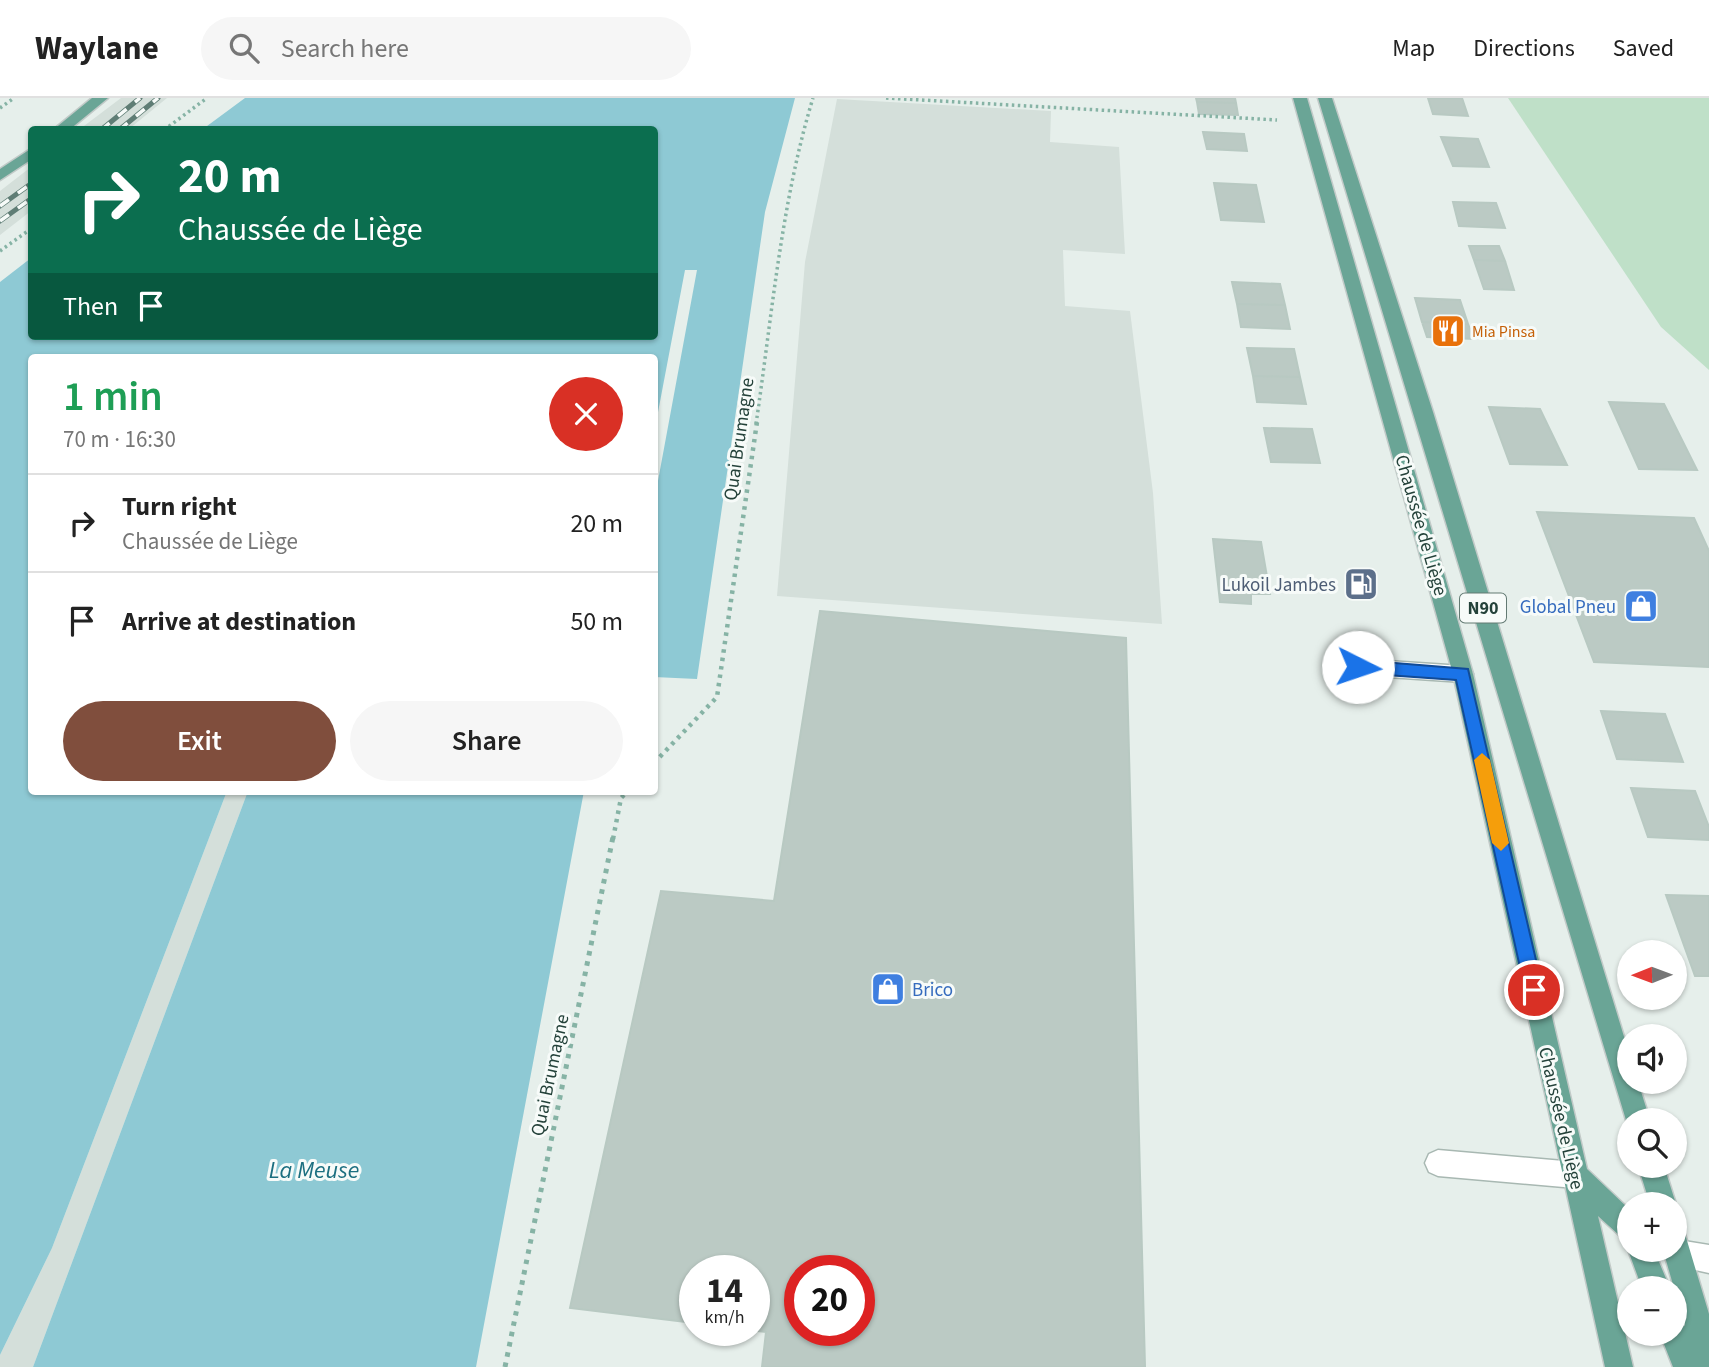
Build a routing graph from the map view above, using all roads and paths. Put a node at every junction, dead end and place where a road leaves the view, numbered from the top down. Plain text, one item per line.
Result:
1 (14, 98) edge
2 (101, 98) edge
3 (207, 98) edge
4 (813, 98) edge
5 (886, 98) edge
6 (1300, 98) edge
7 (1325, 98) edge
8 (0, 108) edge
9 (1307, 122) junction
10 (65, 126) edge
11 (169, 126) edge
12 (28, 155) edge
13 (0, 176) edge
14 (28, 231) edge
15 (0, 251) edge
16 (1358, 667) dead end
17 (1463, 674) junction
18 (658, 759) edge
19 (624, 795) edge
20 (1633, 1108) edge
21 (1438, 1163) dead end
22 (1575, 1175) junction
23 (1617, 1215) edge
24 (1687, 1252) edge
25 (1709, 1259) edge
26 (1680, 1262) edge
27 (1679, 1346) edge
28 (1709, 1362) edge
29 (505, 1367) edge
30 (1619, 1367) edge
31 (1687, 1367) edge

1 - 8 path
2 - 10 main road
3 - 11 path
4 - 18 path, Quai Brumagne
5 - 9 path
6 - 9 main road, Chaussée de Liège / N90
7 - 20 main road, Chaussée de Liège / N90
9 - 17 main road, Chaussée de Liège / N90
12 - 13 main road
14 - 15 path
16 - 17 street
17 - 22 main road, Chaussée de Liège / N90
19 - 29 path, Quai Brumagne
21 - 22 street
22 - 23 main road
22 - 30 main road, Chaussée de Liège / N90
24 - 25 street
26 - 28 main road
27 - 31 main road

